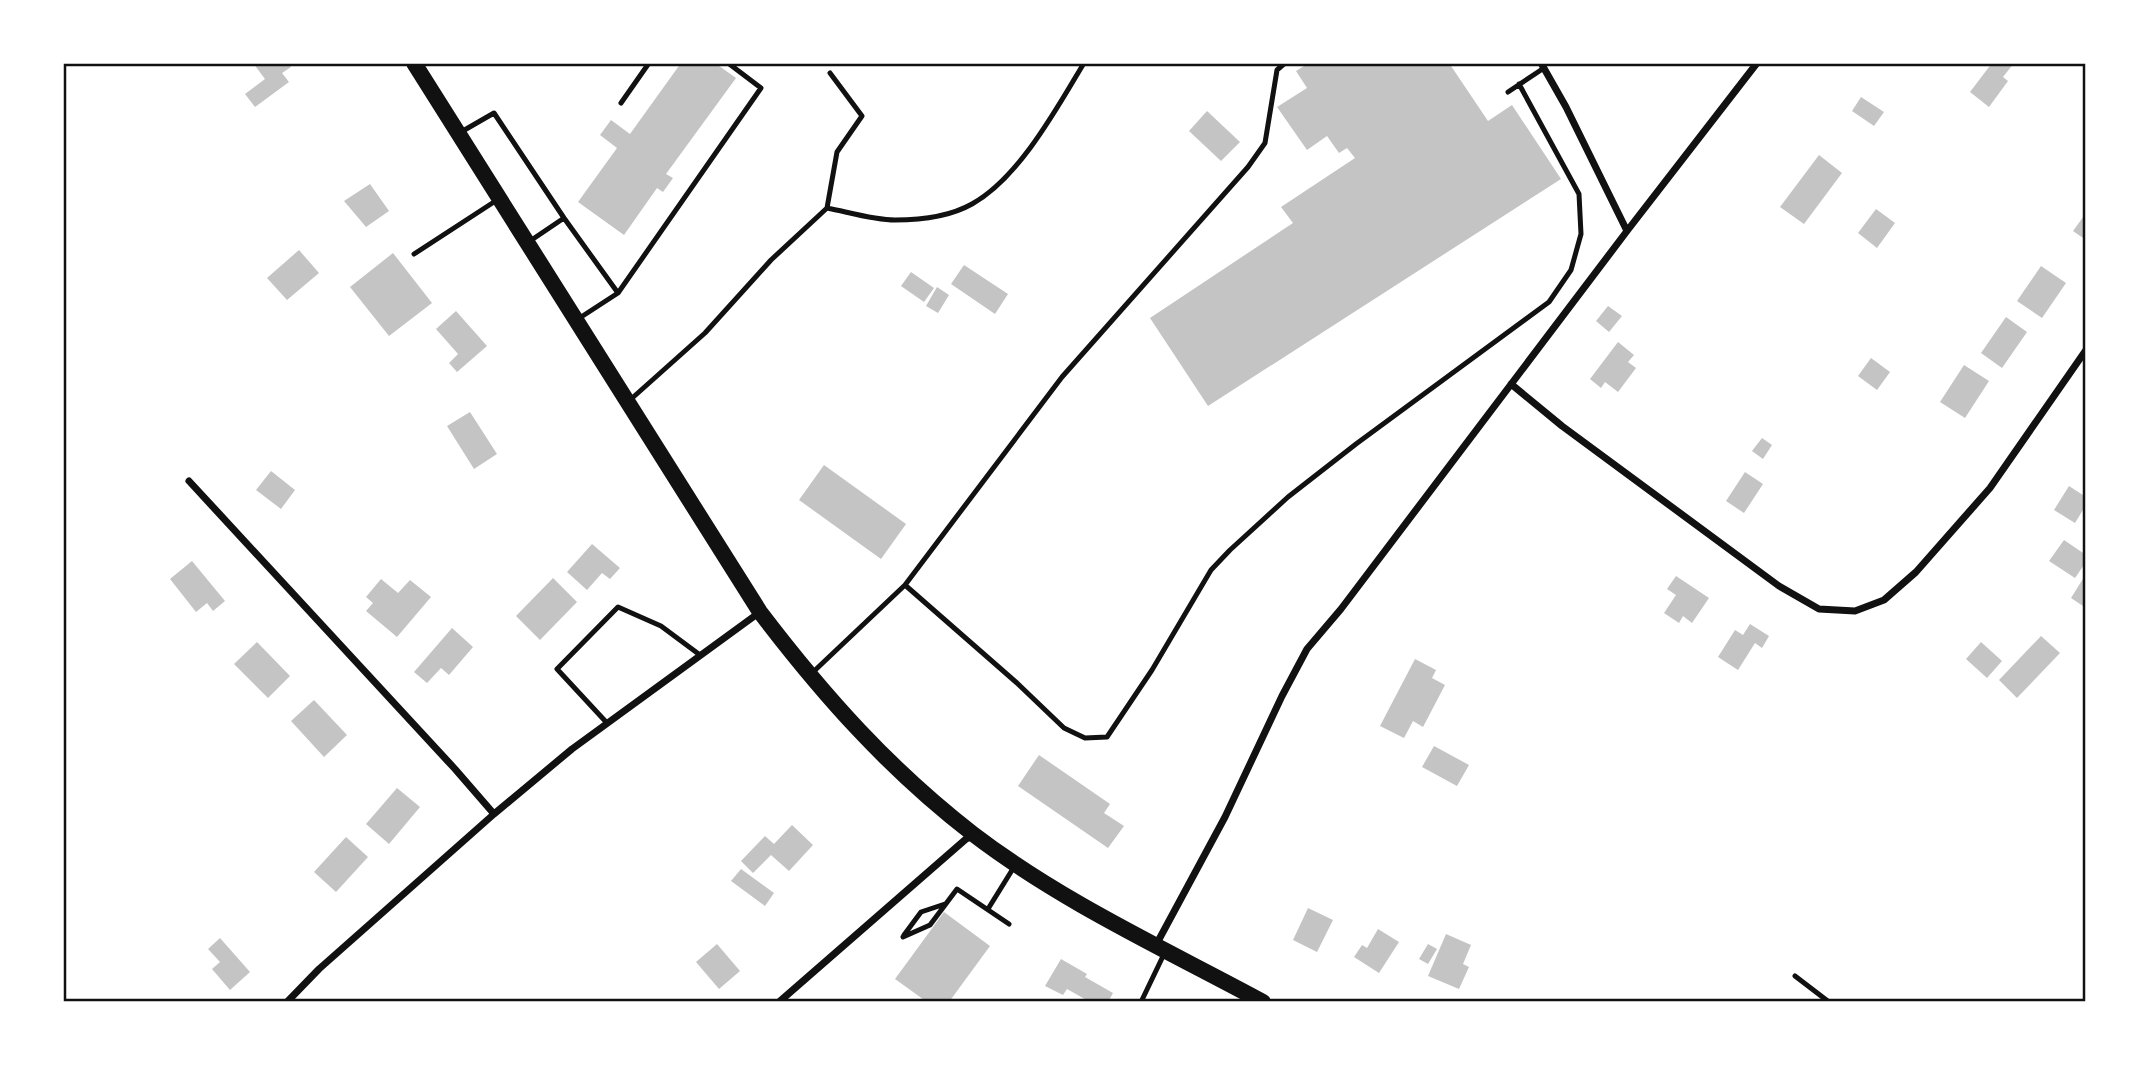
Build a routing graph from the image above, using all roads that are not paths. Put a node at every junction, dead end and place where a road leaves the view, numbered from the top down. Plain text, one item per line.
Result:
1 (414, 63) edge
2 (649, 63) edge
3 (728, 63) edge
4 (1084, 63) edge
5 (1285, 63) edge
6 (1756, 63) edge
7 (1543, 65) edge
8 (830, 73) dead end
9 (1519, 84) junction
10 (1508, 92) dead end
11 (621, 103) dead end
12 (459, 133) junction
13 (499, 198) junction
14 (827, 208) junction
15 (564, 218) junction
16 (1627, 231) junction
17 (528, 243) junction
18 (414, 254) dead end
19 (618, 293) junction
20 (576, 320) junction
21 (2086, 350) edge
22 (1511, 384) junction
23 (627, 402) junction
24 (189, 481) dead end
25 (905, 585) junction
26 (760, 612) junction
27 (701, 655) junction
28 (809, 676) junction
29 (607, 723) junction
30 (494, 814) junction
31 (975, 835) junction
32 (1016, 864) junction
33 (944, 904) junction
34 (988, 909) junction
35 (1009, 925) dead end
36 (1160, 948) junction
37 (1795, 976) dead end
38 (286, 1002) edge
39 (779, 1002) edge
40 (1141, 1002) edge
41 (1263, 1002) edge
42 (1829, 1002) edge

1 - 12 main road
2 - 11 lane
3 - 19 lane
4 - 14 lane
5 - 25 lane
6 - 16 street
7 - 9 lane
7 - 16 street
8 - 14 lane
9 - 10 lane
9 - 25 lane
12 - 13 main road
12 - 15 lane
13 - 17 main road
13 - 18 lane
14 - 23 lane
15 - 17 lane
15 - 19 lane
16 - 22 street
17 - 20 main road
19 - 20 lane
20 - 23 main road
21 - 22 street
22 - 36 street
23 - 26 main road
24 - 30 street
25 - 28 lane
26 - 27 street
26 - 28 main road
27 - 29 street
27 - 29 lane
28 - 31 main road
29 - 30 street
30 - 38 street
31 - 32 main road
31 - 39 street
32 - 34 lane
32 - 36 main road
33 - 33 lane
33 - 34 lane
34 - 35 lane
36 - 40 lane
36 - 41 main road
37 - 42 lane

